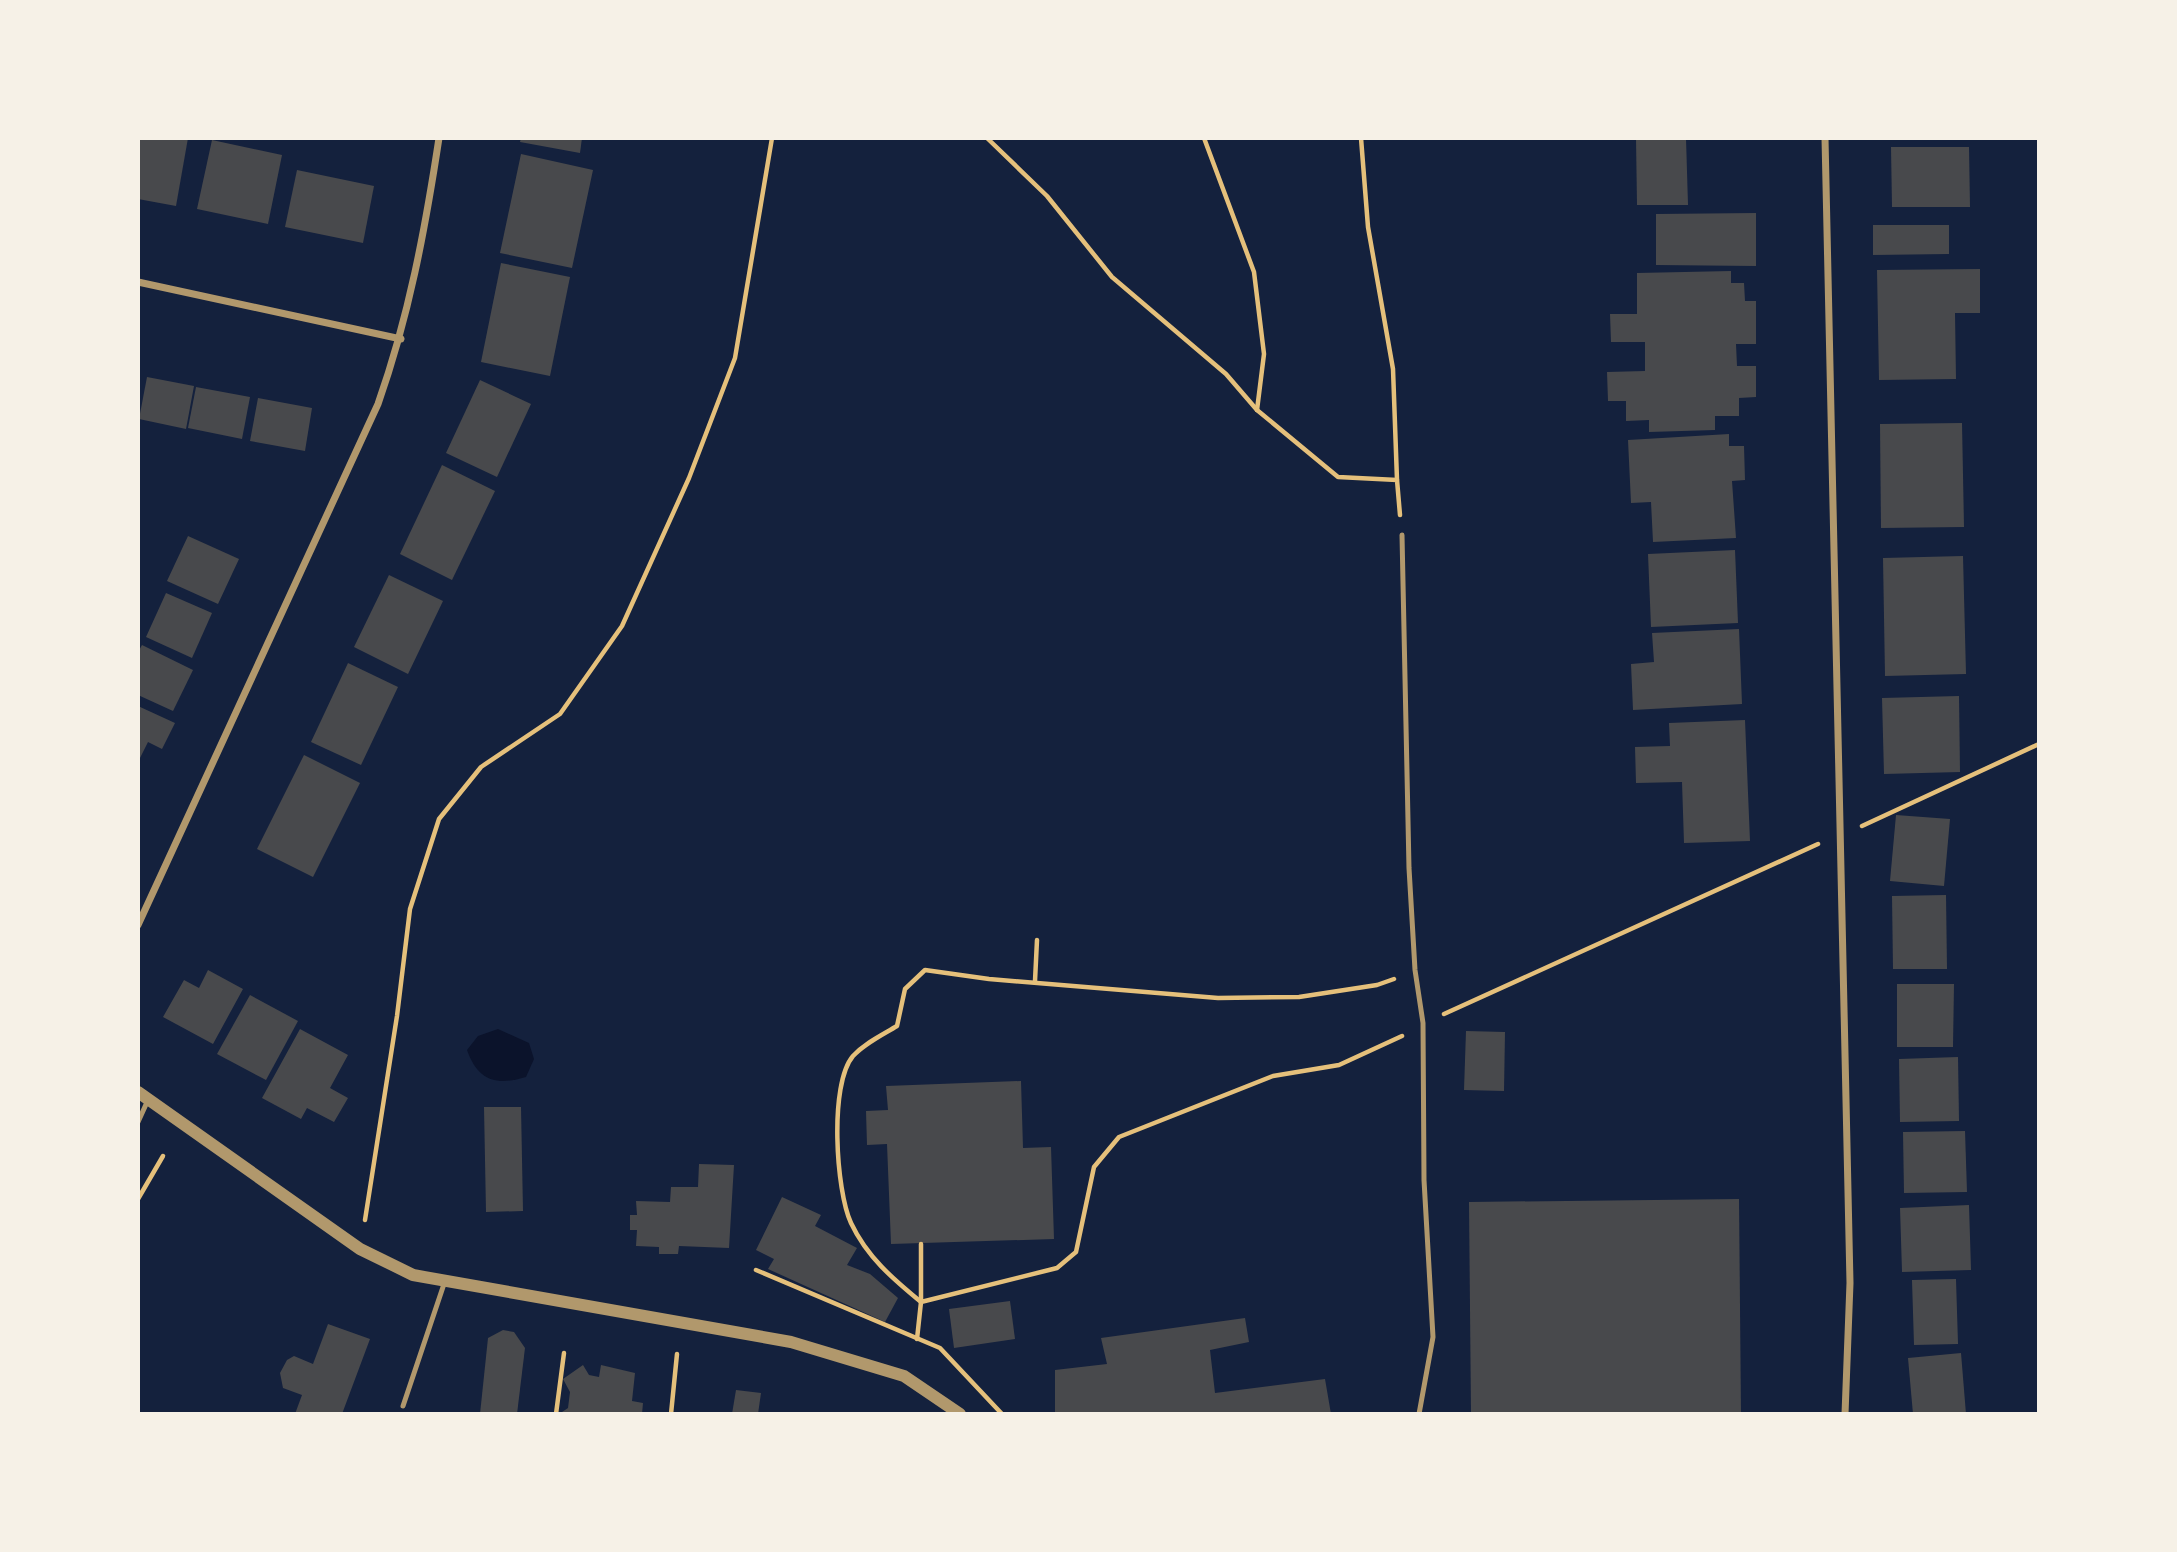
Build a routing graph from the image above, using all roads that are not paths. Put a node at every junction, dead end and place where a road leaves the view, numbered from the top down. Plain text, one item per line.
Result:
1 (439, 138) edge
2 (1825, 138) edge
3 (138, 282) edge
4 (401, 339) junction
5 (1402, 535) road end
6 (138, 925) edge
7 (143, 1095) edge
8 (138, 1122) edge
9 (445, 1281) junction
10 (402, 1406) dead end
11 (960, 1414) edge
12 (1419, 1414) edge
13 (1844, 1414) edge

1 - 4 street
2 - 13 street
3 - 4 street
4 - 6 street
5 - 12 lane
7 - 8 lane
7 - 9 street
9 - 10 lane
9 - 11 street

